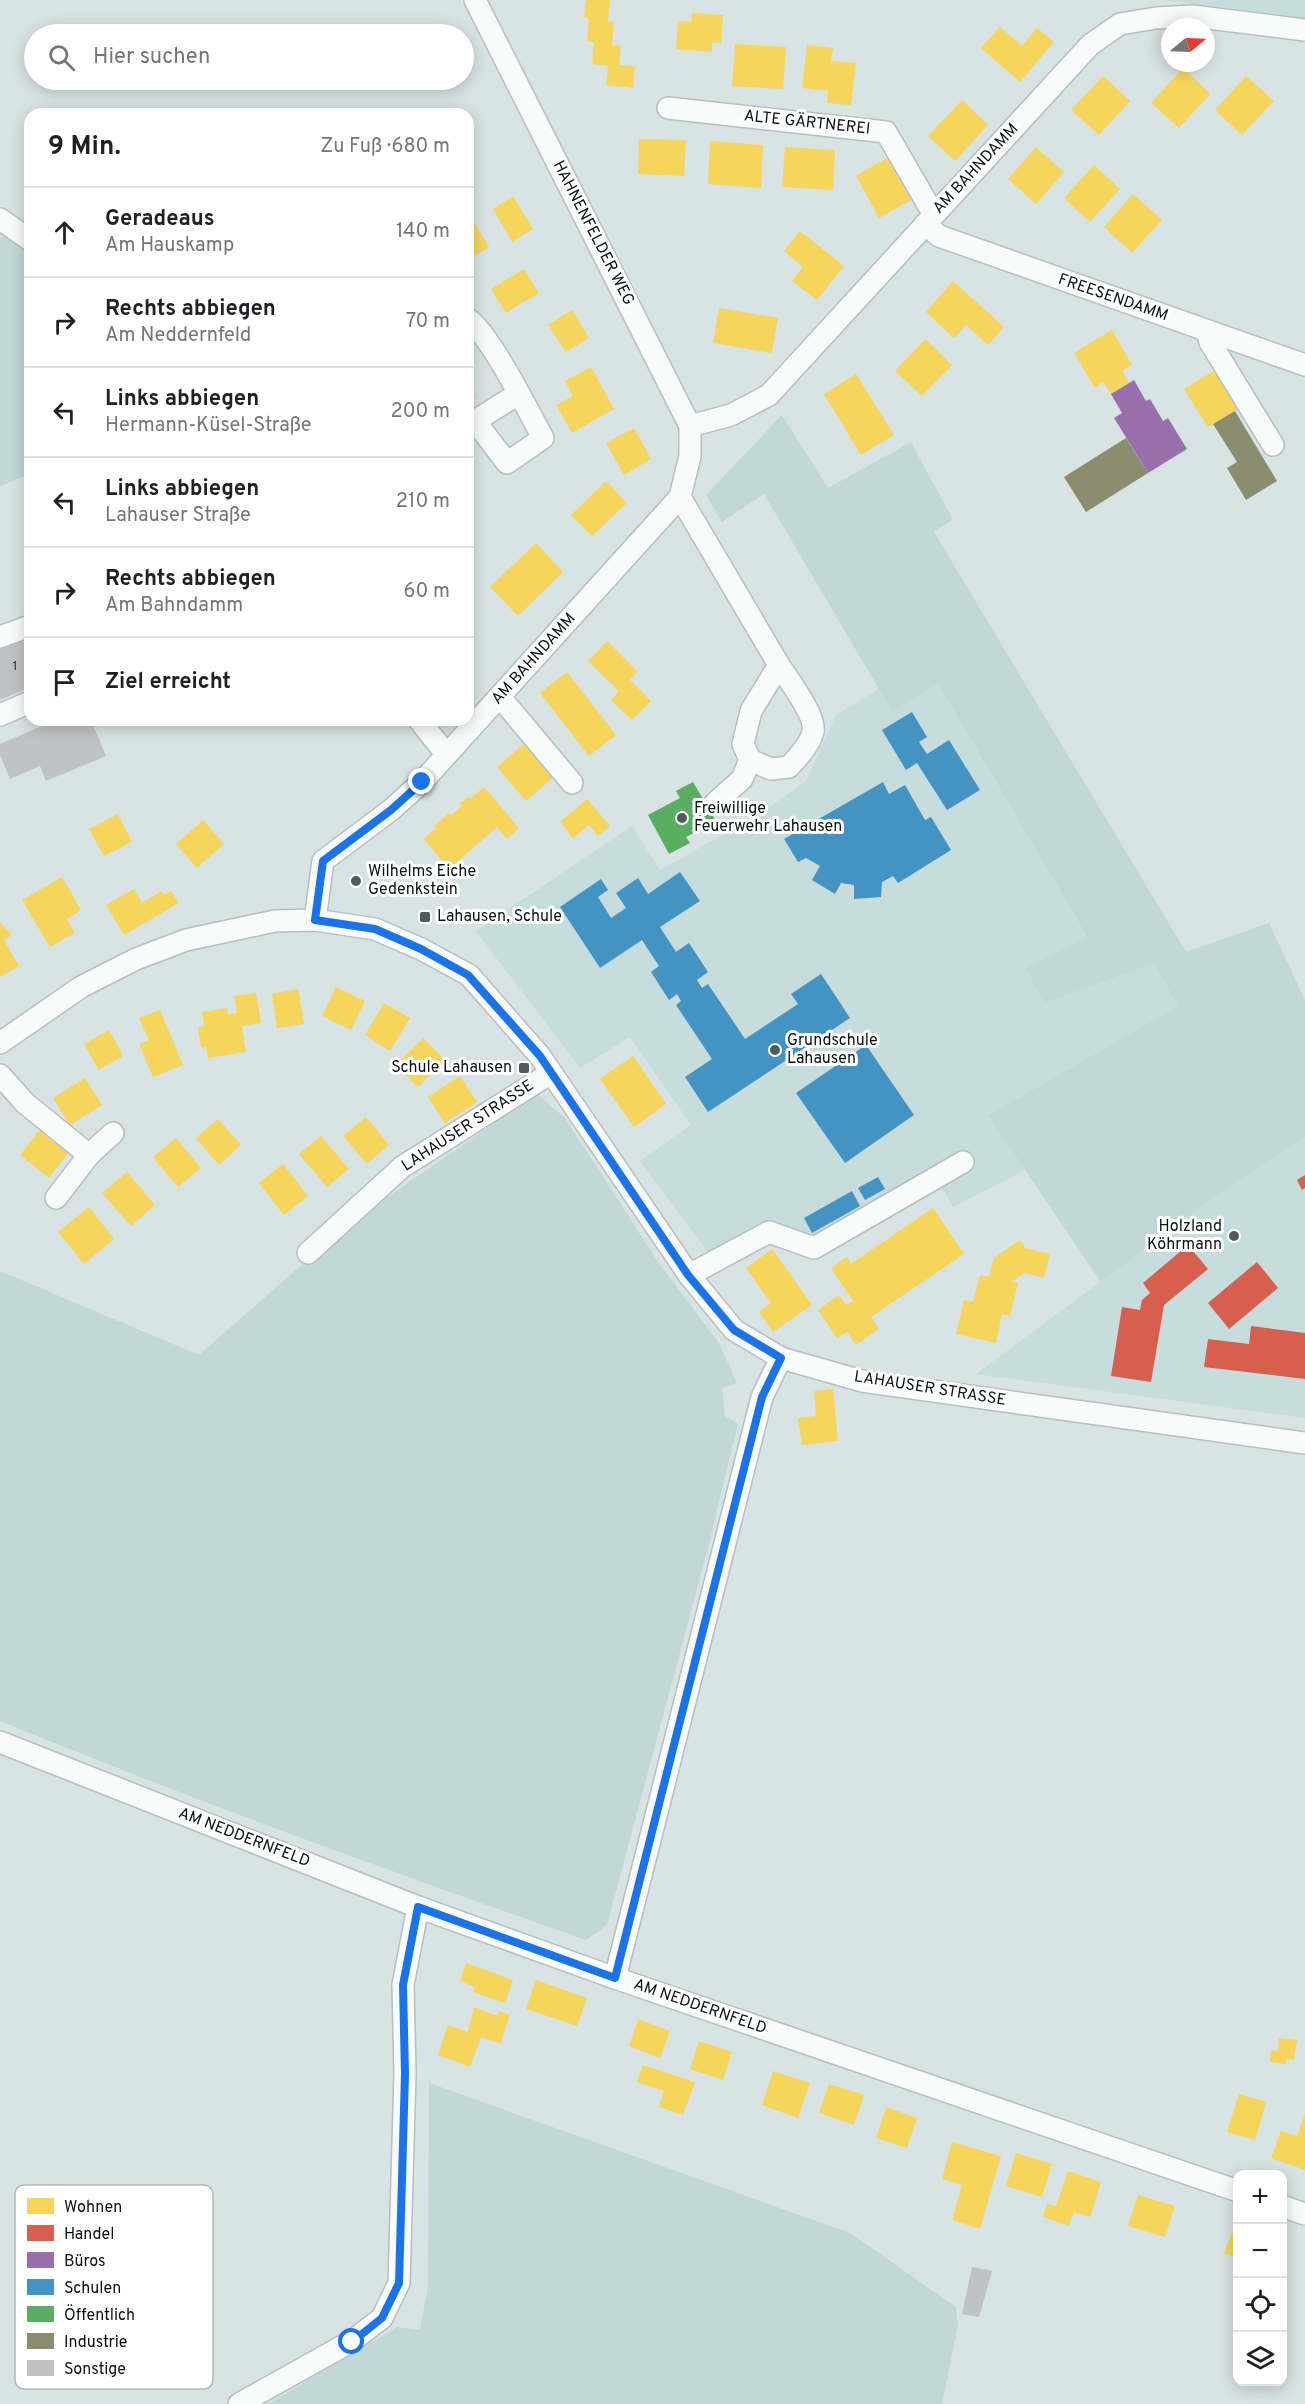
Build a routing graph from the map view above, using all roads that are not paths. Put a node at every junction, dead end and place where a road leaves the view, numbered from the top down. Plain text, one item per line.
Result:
1 (475, 0) edge
2 (1305, 30) edge
3 (668, 108) dead end
4 (0, 219) edge
5 (930, 219) junction
6 (24, 236) edge
7 (474, 323) edge
8 (1207, 331) junction
9 (1305, 365) edge
10 (518, 394) dead end
11 (690, 426) junction
12 (1273, 445) dead end
13 (687, 472) joint
14 (680, 497) junction
15 (24, 628) edge
16 (0, 637) edge
17 (779, 665) junction
18 (500, 697) junction
19 (24, 705) edge
20 (0, 715) edge
21 (474, 724) edge
22 (423, 726) edge
23 (473, 726) edge
24 (446, 754) junction
25 (750, 760) junction
26 (572, 783) dead end
27 (715, 803) dead end
28 (315, 920) junction
29 (0, 1043) edge
30 (550, 1072) junction
31 (0, 1075) edge
32 (113, 1133) dead end
33 (89, 1155) junction
34 (963, 1162) dead end
35 (56, 1198) dead end
36 (308, 1253) dead end
37 (688, 1275) junction
38 (781, 1358) junction
39 (1305, 1443) edge
40 (0, 1742) edge
41 (418, 1907) junction
42 (615, 1978) junction
43 (1233, 2189) edge
44 (1287, 2208) edge
45 (1305, 2214) edge
46 (239, 2404) edge

1 - 11 street, HAHNENFELDER WEG
2 - 5 street, AM BAHNDAMM
3 - 5 street, ALTE GÄRTNEREI
4 - 6 street
5 - 8 street, FREESENDAMM
5 - 11 street, AM BAHNDAMM
7 - 10 street
8 - 9 street, FREESENDAMM
8 - 12 street
11 - 13 street, HAHNENFELDER WEG
13 - 14 street, AM BAHNDAMM
14 - 17 street
14 - 18 street, AM BAHNDAMM
15 - 16 street
17 - 25 street
17 - 25 street
18 - 21 street, AM BAHNDAMM
18 - 26 street
19 - 20 street
22 - 24 street
23 - 24 street, AM BAHNDAMM
24 - 28 street, AM BAHNDAMM
25 - 27 street
28 - 29 street, LAHAUSER STRASSE
28 - 30 street, LAHAUSER STRASSE
30 - 36 street, LAHAUSER STRASSE
30 - 37 street, LAHAUSER STRASSE
31 - 33 street
32 - 33 street
33 - 35 street
34 - 37 street
37 - 38 street, LAHAUSER STRASSE
38 - 39 street, LAHAUSER STRASSE
38 - 42 street
40 - 41 street, AM NEDDERNFELD
41 - 42 street, AM NEDDERNFELD
41 - 46 street
42 - 43 street, AM NEDDERNFELD
44 - 45 street

